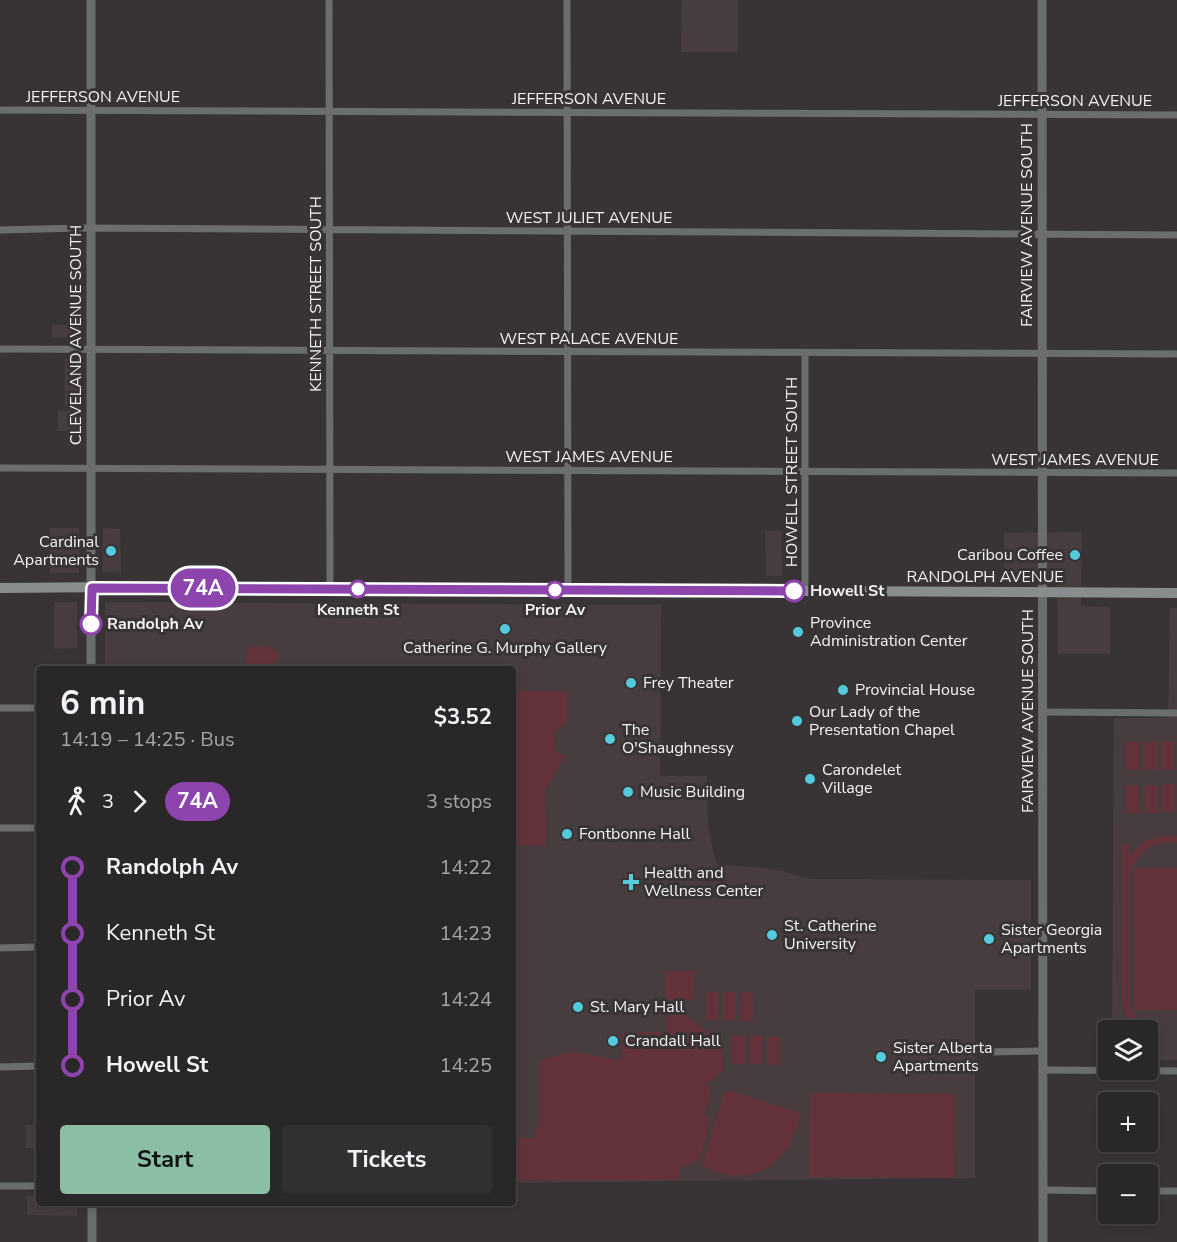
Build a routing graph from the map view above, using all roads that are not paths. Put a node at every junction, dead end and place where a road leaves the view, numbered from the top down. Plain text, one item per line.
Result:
1 (91, 0) edge
2 (329, 0) edge
3 (567, 0) edge
4 (1042, 0) edge
5 (0, 110) edge
6 (91, 110) junction
7 (328, 111) junction
8 (566, 112) junction
9 (1042, 115) junction
10 (1177, 116) edge
11 (91, 228) junction
12 (0, 230) edge
13 (329, 230) junction
14 (568, 231) junction
15 (1042, 234) junction
16 (1177, 235) edge
17 (0, 349) edge
18 (92, 349) junction
19 (330, 351) junction
20 (568, 353) junction
21 (805, 353) junction
22 (1042, 354) junction
23 (1177, 354) edge
24 (0, 468) edge
25 (92, 468) junction
26 (330, 469) junction
27 (568, 470) junction
28 (805, 472) junction
29 (1042, 473) junction
30 (1177, 473) edge
31 (0, 588) edge
32 (92, 588) junction
33 (330, 588) junction
34 (568, 590) junction
35 (805, 591) junction
36 (1043, 592) junction
37 (1177, 593) edge
38 (91, 666) edge
39 (0, 708) edge
40 (36, 708) edge
41 (1043, 712) junction
42 (1177, 713) edge
43 (0, 828) edge
44 (36, 828) edge
45 (36, 947) edge
46 (0, 948) edge
47 (1042, 1051) junction
48 (983, 1052) dead end
49 (36, 1066) edge
50 (0, 1067) edge
51 (1042, 1070) junction
52 (1177, 1071) edge
53 (0, 1186) edge
54 (36, 1186) edge
55 (1043, 1190) junction
56 (1098, 1191) edge
57 (1158, 1191) edge
58 (1177, 1191) edge
59 (92, 1206) edge
60 (92, 1242) edge
61 (1042, 1242) edge

1 - 6 street, CLEVELAND AVENUE SOUTH
2 - 7 street, KENNETH STREET SOUTH
3 - 8 street
4 - 9 street, FAIRVIEW AVENUE SOUTH
5 - 6 street, JEFFERSON AVENUE
6 - 7 street, JEFFERSON AVENUE
6 - 11 street, CLEVELAND AVENUE SOUTH
7 - 8 street, JEFFERSON AVENUE
7 - 13 street, KENNETH STREET SOUTH
8 - 9 street, JEFFERSON AVENUE
8 - 14 street
9 - 10 street, JEFFERSON AVENUE
9 - 15 street, FAIRVIEW AVENUE SOUTH
11 - 12 street, WEST JULIET AVENUE
11 - 13 street, WEST JULIET AVENUE
11 - 18 street, CLEVELAND AVENUE SOUTH
13 - 14 street, WEST JULIET AVENUE
13 - 19 street, KENNETH STREET SOUTH
14 - 15 street, WEST JULIET AVENUE
14 - 20 street
15 - 16 street, WEST JULIET AVENUE
15 - 22 street, FAIRVIEW AVENUE SOUTH
17 - 18 street, WEST PALACE AVENUE
18 - 19 street, WEST PALACE AVENUE
18 - 25 street, CLEVELAND AVENUE SOUTH
19 - 20 street, WEST PALACE AVENUE
19 - 26 street, KENNETH STREET SOUTH
20 - 21 street, WEST PALACE AVENUE
20 - 27 street
21 - 22 street, WEST PALACE AVENUE
21 - 28 street, HOWELL STREET SOUTH
22 - 23 street, WEST PALACE AVENUE
22 - 29 street, FAIRVIEW AVENUE SOUTH
24 - 25 street, WEST JAMES AVENUE
25 - 26 street, WEST JAMES AVENUE
25 - 32 street, CLEVELAND AVENUE SOUTH
26 - 27 street, WEST JAMES AVENUE
26 - 33 street, KENNETH STREET SOUTH
27 - 28 street, WEST JAMES AVENUE
27 - 34 street
28 - 29 street, WEST JAMES AVENUE
28 - 35 street, HOWELL STREET SOUTH
29 - 30 street, WEST JAMES AVENUE
29 - 36 street, FAIRVIEW AVENUE SOUTH
31 - 32 main road, RANDOLPH AVENUE
32 - 33 main road, RANDOLPH AVENUE
32 - 38 street, CLEVELAND AVENUE SOUTH
33 - 34 main road, RANDOLPH AVENUE
34 - 35 main road, RANDOLPH AVENUE
35 - 36 main road, RANDOLPH AVENUE
36 - 37 main road, RANDOLPH AVENUE
36 - 41 street, FAIRVIEW AVENUE SOUTH
39 - 40 street
41 - 42 street
41 - 47 street, FAIRVIEW AVENUE SOUTH
43 - 44 street
45 - 46 street
47 - 48 street
47 - 51 street, FAIRVIEW AVENUE SOUTH
49 - 50 street
51 - 52 street
51 - 55 street, FAIRVIEW AVENUE SOUTH
53 - 54 street
55 - 56 street
55 - 61 street, FAIRVIEW AVENUE SOUTH
57 - 58 street
59 - 60 street

